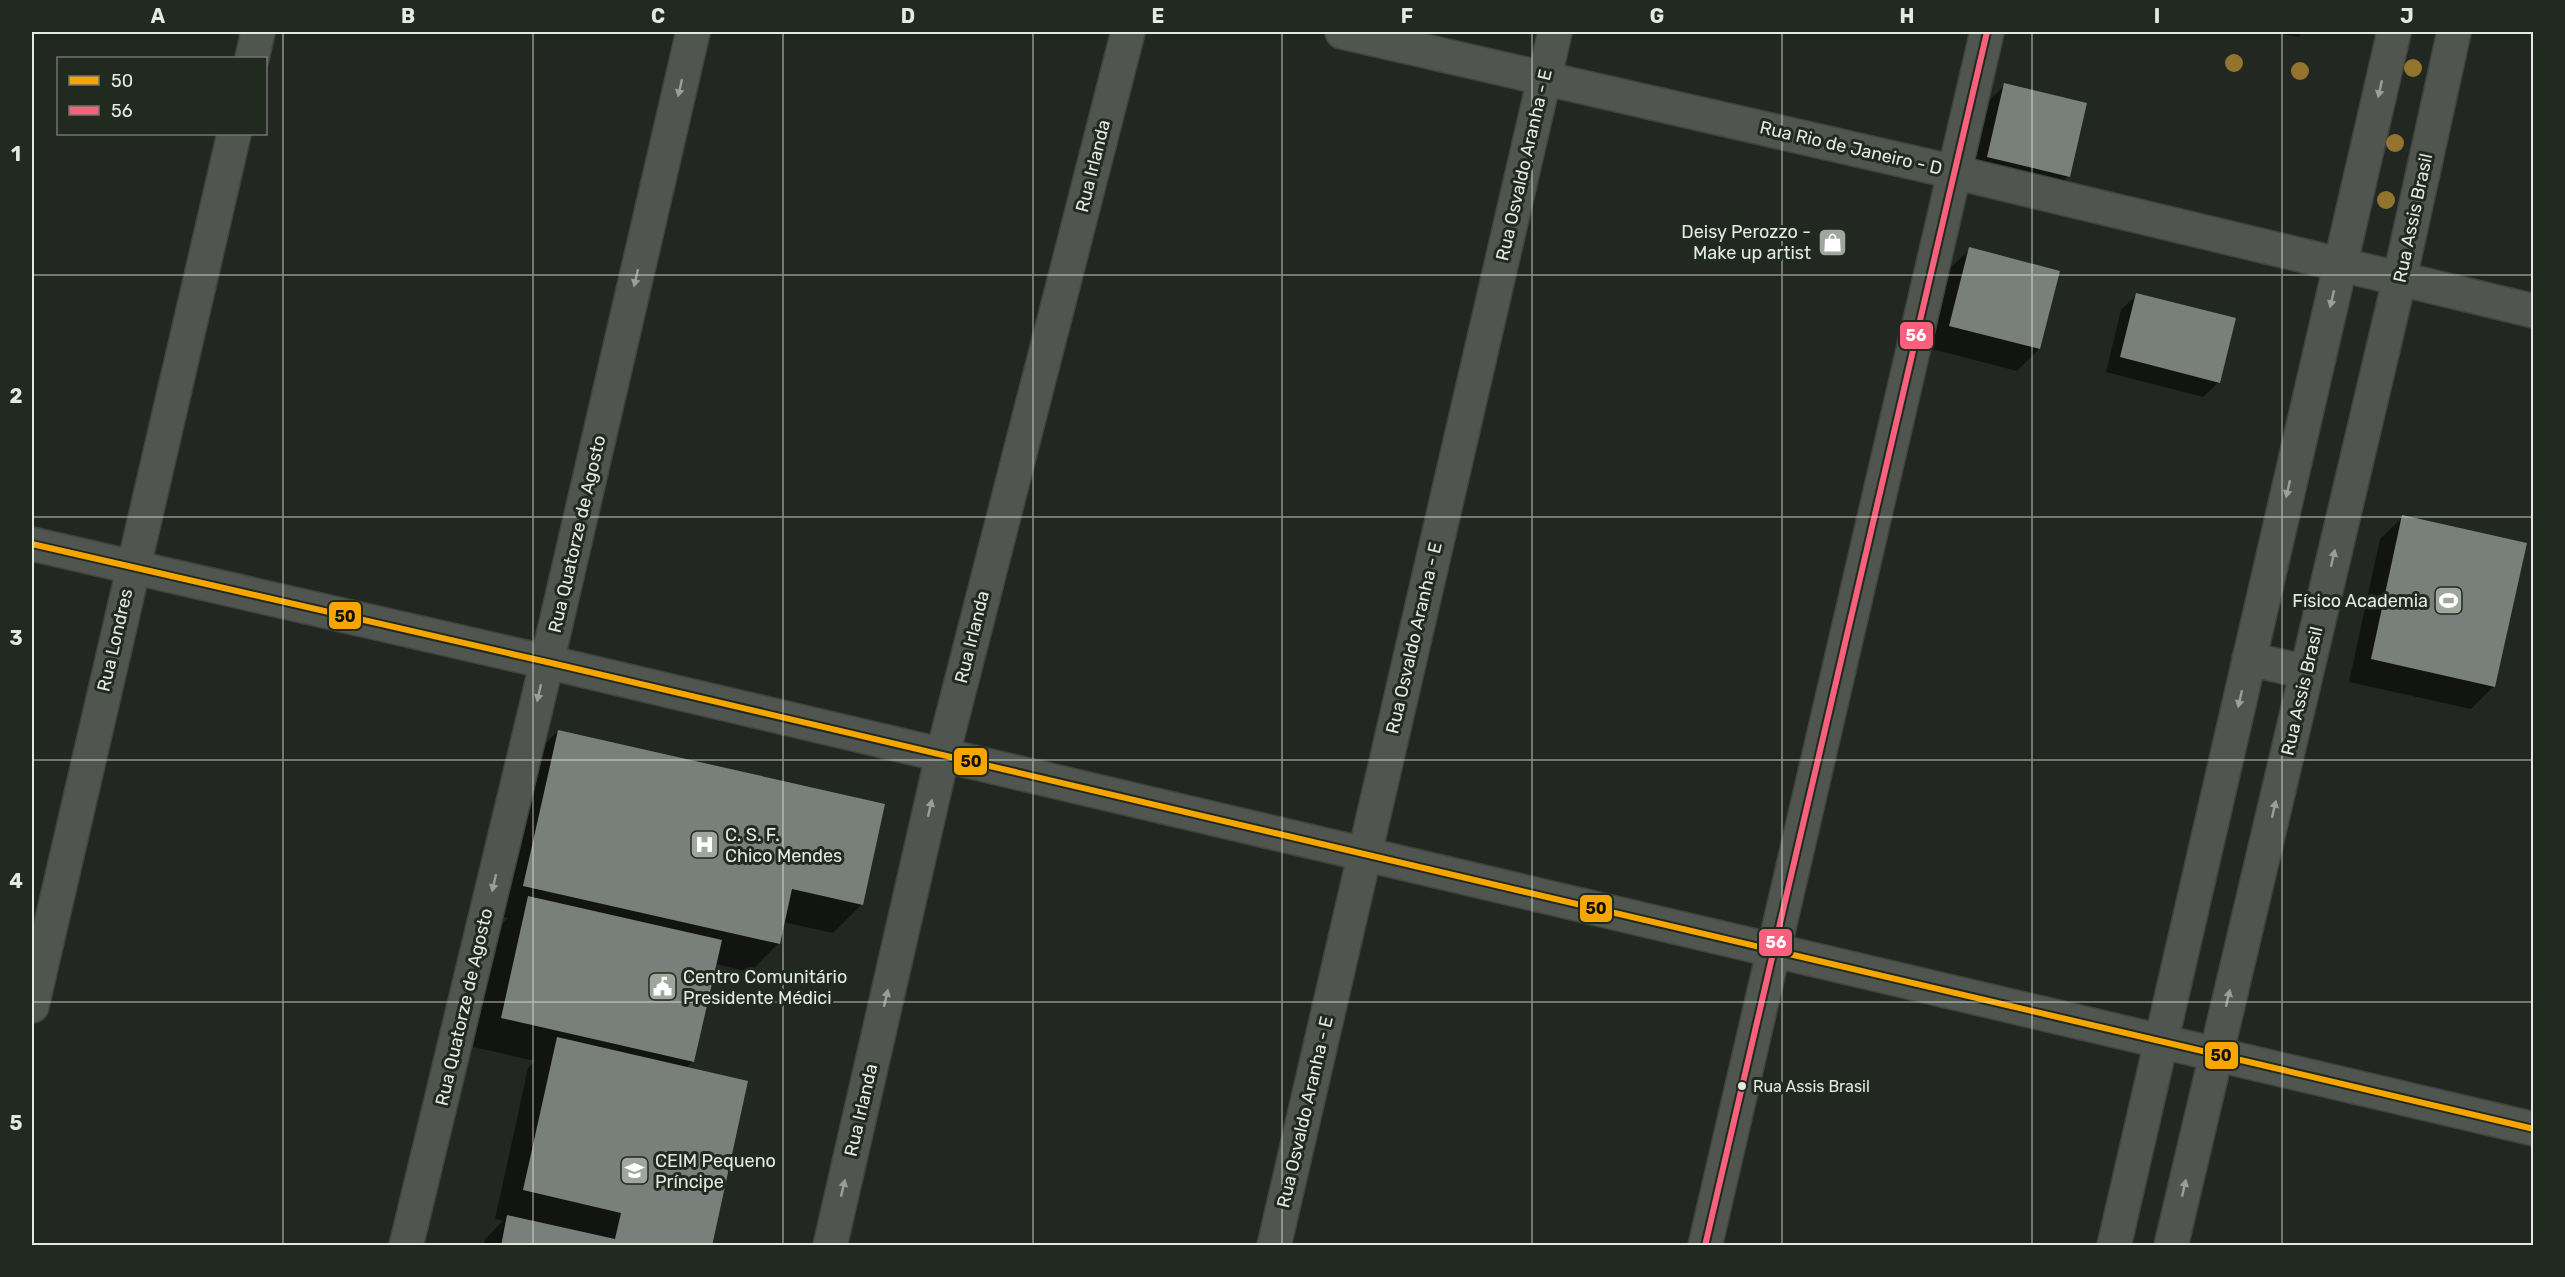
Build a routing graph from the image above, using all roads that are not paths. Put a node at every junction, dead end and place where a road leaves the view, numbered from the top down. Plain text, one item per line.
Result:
1 (258, 32) edge
2 (693, 32) edge
3 (1128, 32) edge
4 (1342, 32) edge
5 (1555, 32) edge
6 (1987, 32) edge
7 (2394, 32) edge
8 (2454, 32) edge
9 (252, 57) edge
10 (1545, 77) junction
11 (234, 135) edge
12 (1954, 172) junction
13 (2340, 263) junction
14 (2400, 278) junction
15 (2534, 311) edge
16 (32, 544) edge
17 (132, 567) junction
18 (2249, 659) junction
19 (547, 662) junction
20 (2306, 672) junction
21 (942, 757) junction
22 (1364, 855) junction
23 (1773, 951) junction
24 (32, 1006) edge
25 (2161, 1042) junction
26 (2215, 1055) junction
27 (2534, 1129) edge
28 (406, 1245) edge
29 (831, 1245) edge
30 (1274, 1245) edge
31 (1705, 1245) edge
32 (2114, 1245) edge
33 (2171, 1245) edge

1 - 9 street
2 -> 19 street, Rua Quatorze de Agosto
3 - 21 street, Rua Irlanda
4 - 10 street, Rua Rio de Janeiro - D
5 - 10 street, Rua Osvaldo Aranha - E
6 - 12 street
7 -> 13 street
8 - 14 street, Rua Assis Brasil
10 - 12 street, Rua Rio de Janeiro - D
10 - 22 street, Rua Osvaldo Aranha - E
11 - 17 street, Rua Londres
12 - 13 street, Rua Rio de Janeiro - D
12 - 23 street
13 - 14 street, Rua Rio de Janeiro - D
13 -> 18 street
14 - 15 street, Rua Rio de Janeiro - D
20 -> 14 street, Rua Assis Brasil
16 - 17 street
17 - 19 street
17 - 24 street, Rua Londres
18 - 20 street
18 -> 25 street
19 - 21 street
19 -> 28 street, Rua Quatorze de Agosto
26 -> 20 street, Rua Assis Brasil
21 - 22 street
29 -> 21 street, Rua Irlanda
22 - 23 street
22 - 30 street, Rua Osvaldo Aranha - E
23 - 25 street
23 - 31 street
25 - 26 street
25 - 32 street
26 - 27 street
33 -> 26 street, Rua Assis Brasil

